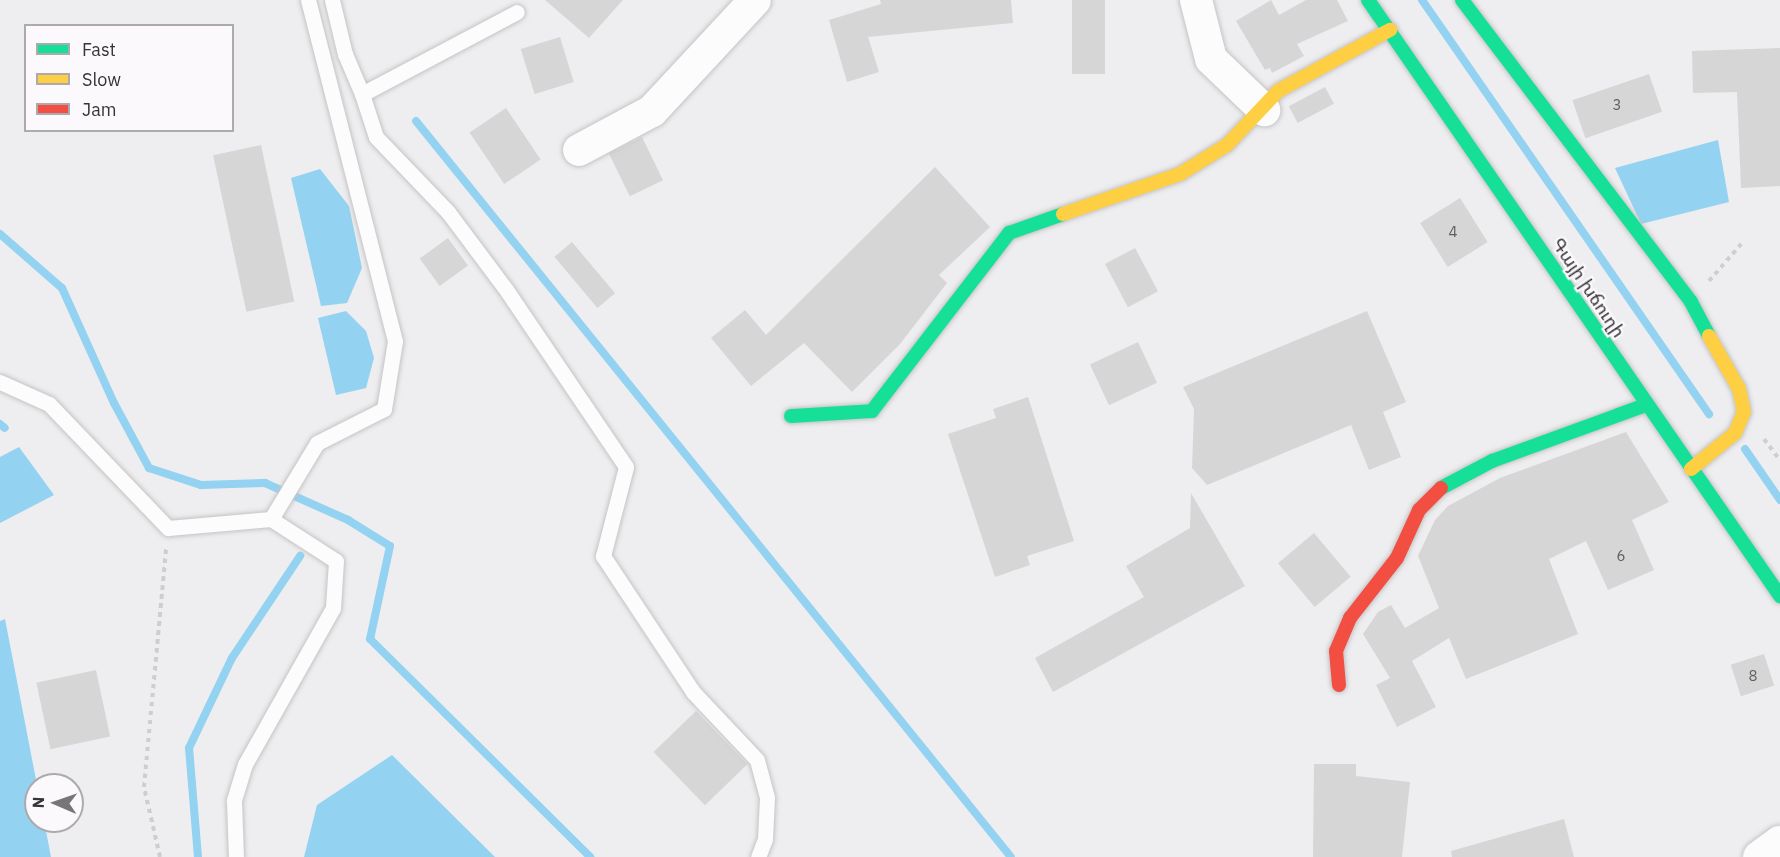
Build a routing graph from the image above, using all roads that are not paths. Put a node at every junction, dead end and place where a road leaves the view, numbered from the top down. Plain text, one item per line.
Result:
1 (308, 0) edge
2 (332, 0) edge
3 (755, 0) edge
4 (1196, 0) edge
5 (1368, 0) edge
6 (1462, 0) edge
7 (517, 12) dead end
8 (1390, 30) junction
9 (362, 94) junction
10 (1264, 110) junction
11 (579, 150) dead end
12 (0, 382) edge
13 (1646, 405) junction
14 (791, 416) dead end
15 (1691, 469) junction
16 (274, 514) junction
17 (1780, 596) edge
18 (1339, 685) dead end
19 (1780, 842) edge
20 (236, 857) edge
21 (758, 857) edge
22 (1759, 857) edge

1 - 16 lane
2 - 9 lane
3 - 11 street
4 - 10 street
5 - 8 street, Գայի խճուղի
6 - 15 street
7 - 9 lane
8 - 10 street
8 - 13 street, Գայի խճուղի
9 - 21 lane
10 - 14 street
12 - 16 lane
13 - 15 street, Գայի խճուղի
13 - 18 street
15 - 17 street, Գայի խճուղի
16 - 20 lane
19 - 22 street

